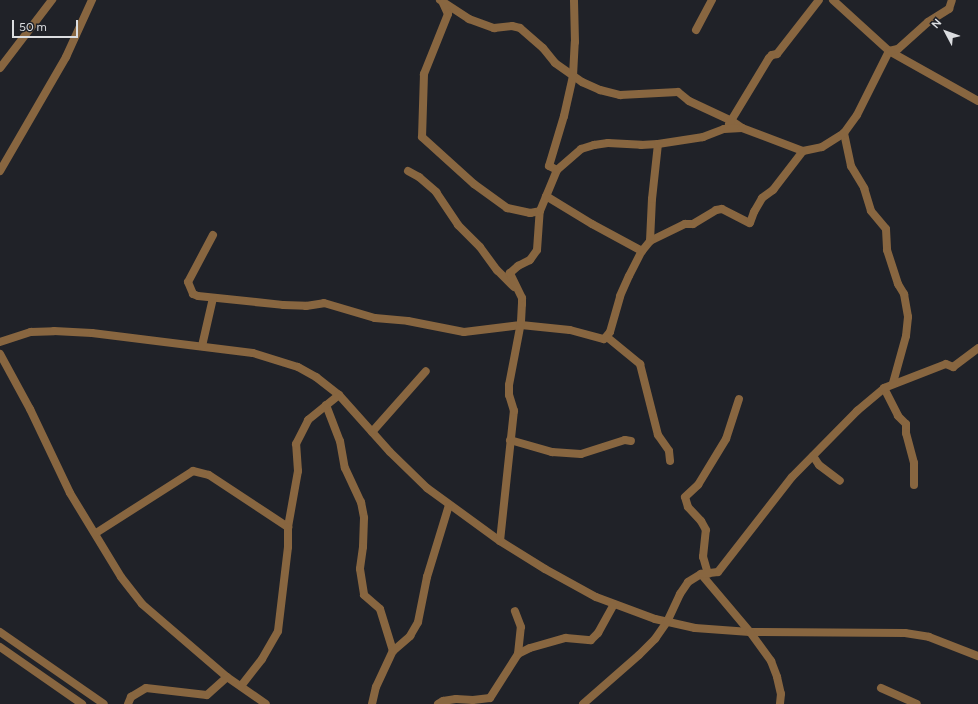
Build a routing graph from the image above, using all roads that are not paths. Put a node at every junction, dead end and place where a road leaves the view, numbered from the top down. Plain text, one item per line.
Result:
1 (52, 0) edge
2 (92, 0) edge
3 (574, 0) edge
4 (712, 0) edge
5 (819, 0) edge
6 (833, 0) edge
7 (952, 0) edge
8 (442, 2) edge
9 (696, 30) dead end
10 (889, 51) junction
11 (0, 68) edge
12 (573, 76) junction
13 (978, 101) edge
14 (732, 121) junction
15 (742, 128) junction
16 (724, 129) junction
17 (844, 133) junction
18 (658, 144) junction
19 (803, 151) junction
20 (557, 170) junction
21 (0, 171) edge
22 (408, 171) dead end
23 (546, 196) junction
24 (540, 212) junction
25 (213, 235) dead end
26 (650, 241) junction
27 (642, 251) junction
28 (517, 290) junction
29 (213, 298) junction
30 (521, 325) junction
31 (607, 337) junction
32 (0, 342) edge
33 (202, 346) junction
34 (978, 348) edge
35 (0, 354) edge
36 (426, 371) dead end
37 (894, 383) junction
38 (884, 388) junction
39 (338, 395) junction
40 (739, 399) dead end
41 (326, 405) junction
42 (372, 432) junction
43 (510, 440) junction
44 (631, 441) dead end
45 (813, 456) junction
46 (670, 461) dead end
47 (840, 481) dead end
48 (914, 485) dead end
49 (449, 504) junction
50 (288, 527) junction
51 (96, 533) junction
52 (500, 541) junction
53 (705, 574) junction
54 (614, 604) junction
55 (515, 611) dead end
56 (667, 622) junction
57 (0, 632) edge
58 (750, 632) junction
59 (0, 647) edge
60 (393, 651) junction
61 (518, 654) junction
62 (978, 656) edge
63 (227, 677) junction
64 (242, 686) junction
65 (881, 688) dead end
66 (255, 701) edge
67 (82, 704) edge
68 (104, 704) edge
69 (128, 704) edge
70 (266, 704) edge
71 (372, 704) edge
72 (438, 704) edge
73 (583, 704) edge
74 (780, 704) edge
75 (917, 704) edge

1 - 11 street
2 - 21 street
3 - 12 street
4 - 9 street
5 - 14 street
6 - 10 street
7 - 10 street
8 - 12 street
8 - 24 street
10 - 13 street
10 - 17 street
12 - 14 street
12 - 20 street
14 - 15 street
14 - 16 street
15 - 16 street
15 - 19 street
16 - 18 street
17 - 19 street
17 - 37 street
18 - 20 street
18 - 26 street
19 - 26 street
20 - 23 street
22 - 28 street
23 - 24 street
23 - 27 street
24 - 28 street
25 - 29 street
26 - 27 street
27 - 31 street
28 - 30 street
29 - 30 street
29 - 33 street
30 - 31 street
30 - 43 street
31 - 46 street
32 - 33 street
33 - 39 street
34 - 37 street
35 - 51 street
36 - 42 street
37 - 38 street
38 - 45 street
38 - 48 street
39 - 41 street
39 - 42 street
40 - 53 street
41 - 50 street
41 - 60 street
42 - 49 street
43 - 44 street
43 - 52 street
45 - 47 street
45 - 53 street
49 - 52 street
49 - 60 street
50 - 51 street
50 - 64 street
51 - 63 street
52 - 54 street
53 - 56 street
53 - 58 street
54 - 56 street
54 - 61 street
55 - 61 street
56 - 58 street
56 - 73 street
57 - 68 street
58 - 62 street
58 - 74 street
59 - 67 street
60 - 71 street
61 - 72 street
63 - 64 street
63 - 69 street
64 - 66 street
65 - 75 street
66 - 70 street

